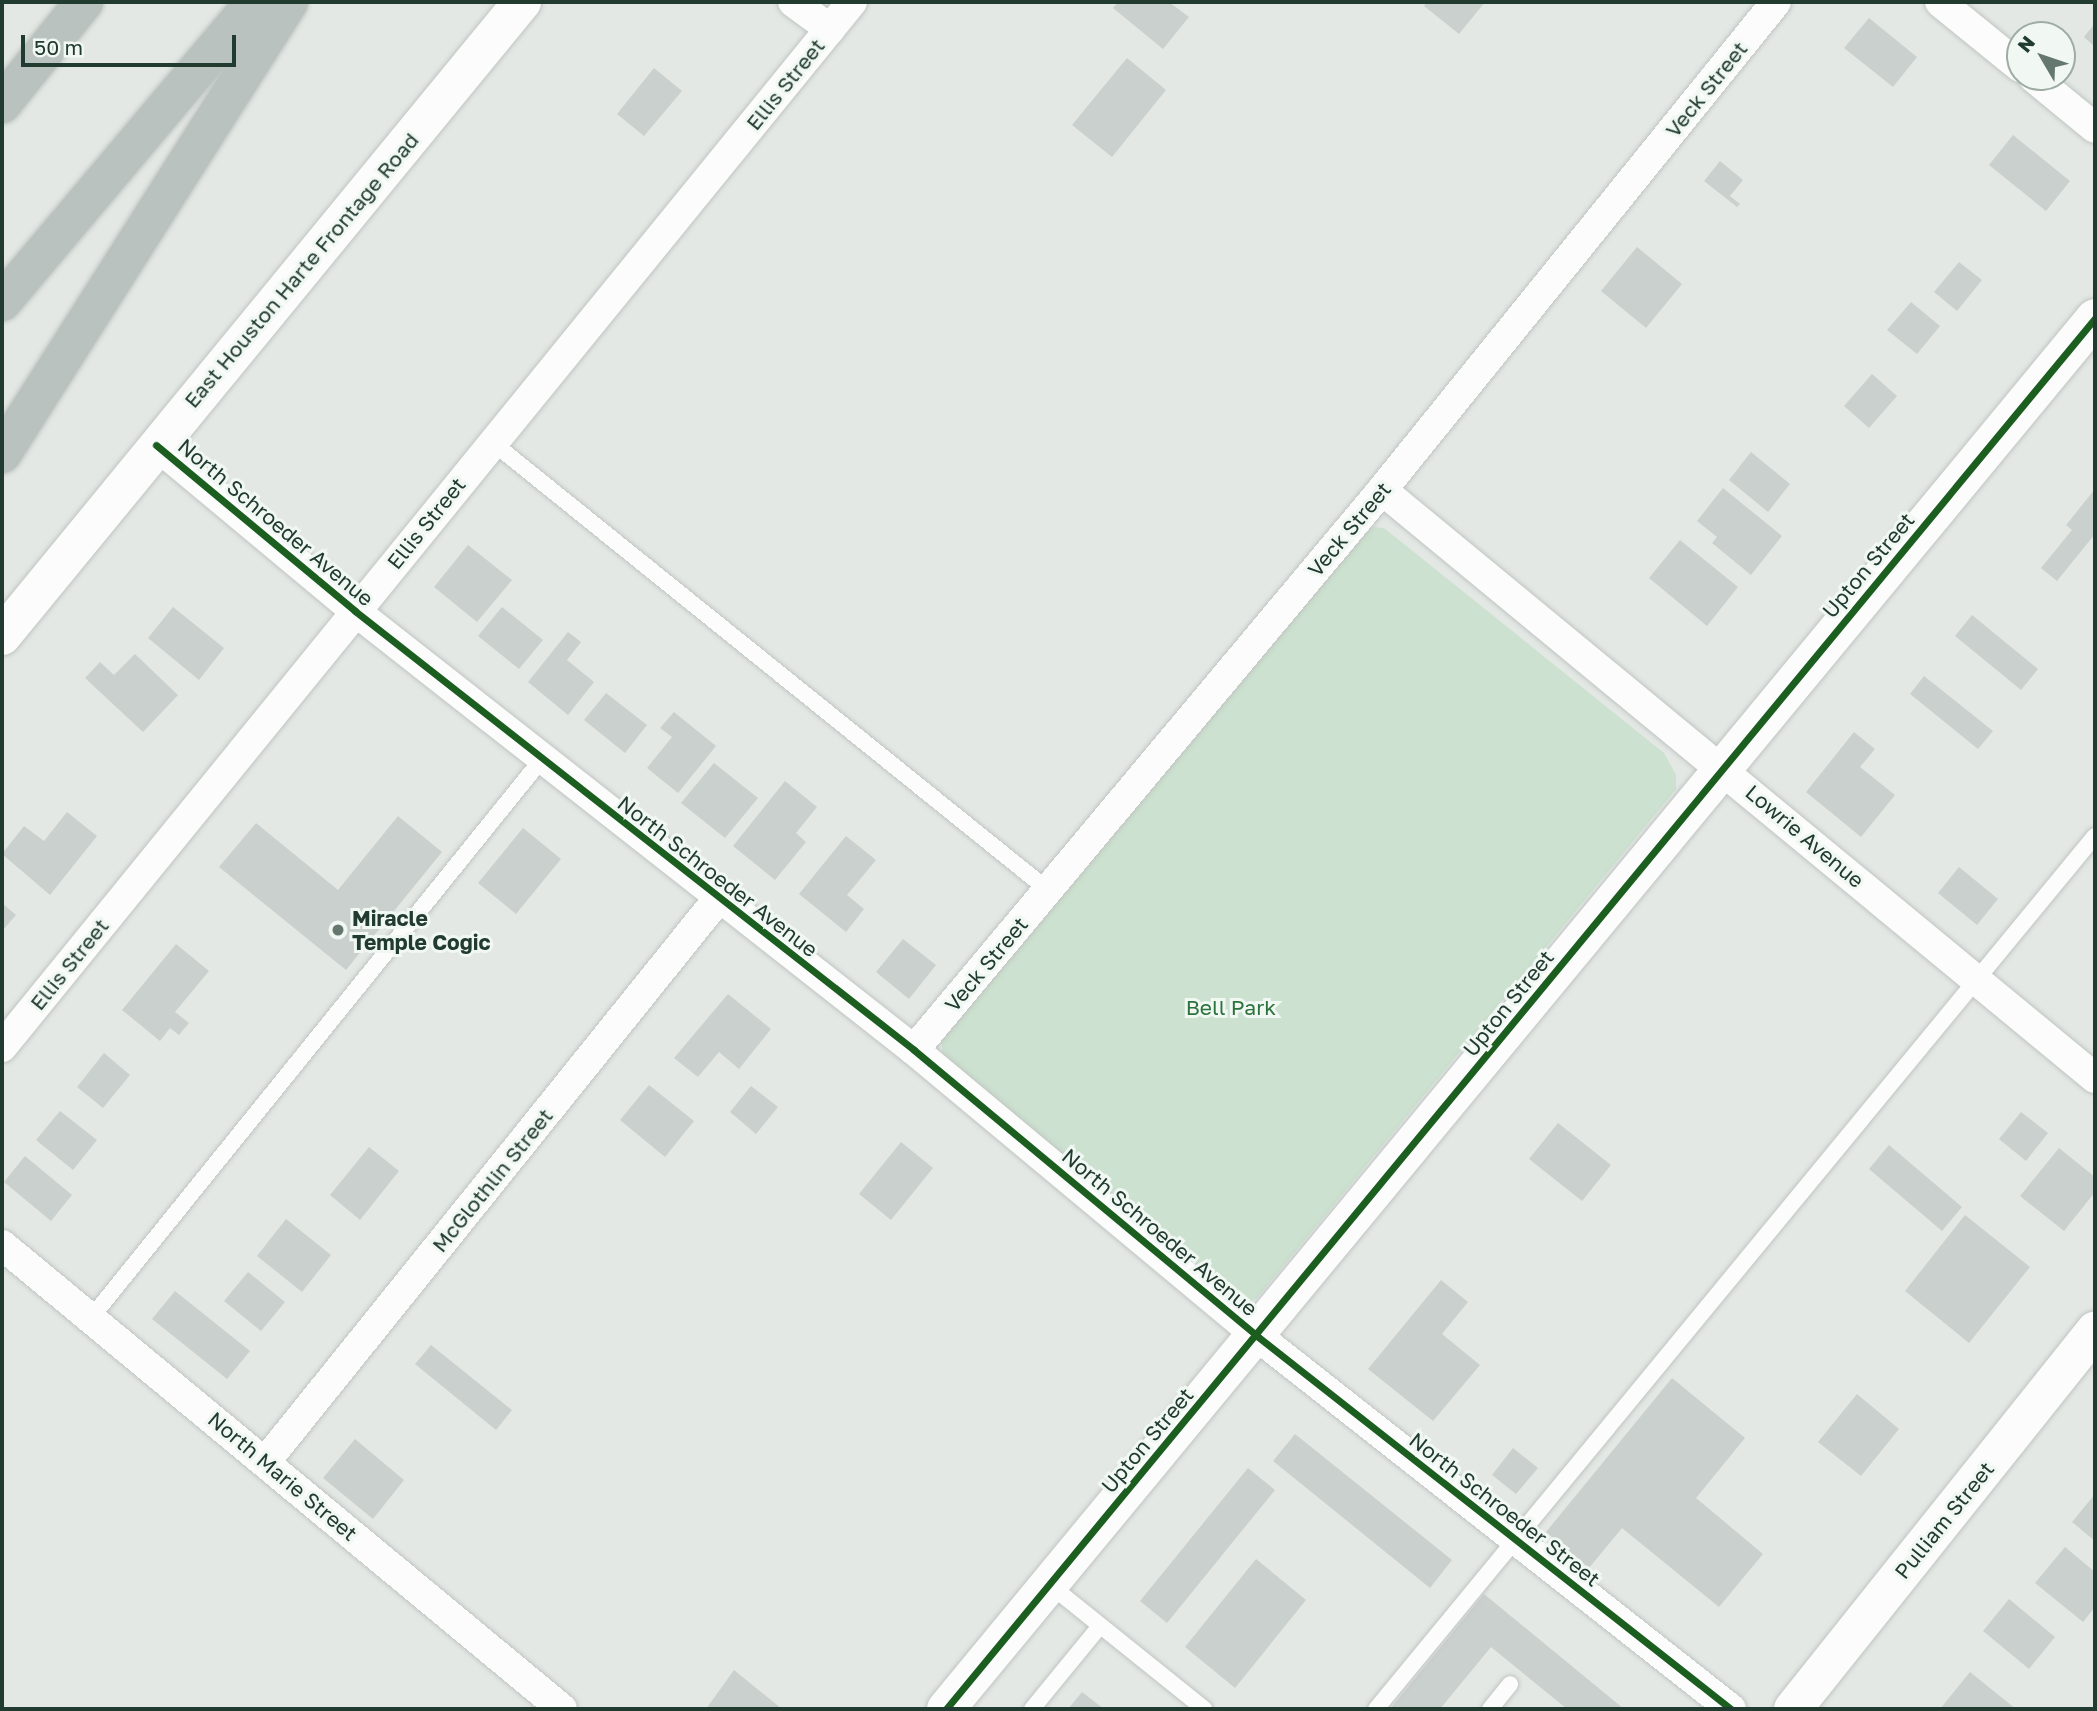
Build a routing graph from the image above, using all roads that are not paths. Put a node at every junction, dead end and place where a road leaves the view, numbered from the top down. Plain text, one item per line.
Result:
1 (84, 2) edge
2 (255, 2) edge
3 (289, 2) edge
4 (522, 2) edge
5 (793, 2) edge
6 (852, 2) edge
7 (1776, 2) edge
8 (1940, 2) edge
9 (830, 29) junction
10 (2006, 56) edge
11 (2050, 91) edge
12 (2, 103) edge
13 (2095, 128) edge
14 (2, 302) edge
15 (2095, 318) edge
16 (492, 442) junction
17 (156, 445) junction
18 (2, 454) edge
19 (1382, 490) junction
20 (355, 611) junction
21 (2, 636) edge
22 (542, 759) junction
23 (1723, 769) junction
24 (2095, 836) edge
25 (1048, 890) junction
26 (718, 900) junction
27 (1977, 980) junction
28 (2, 1047) edge
29 (914, 1050) junction
30 (2095, 1078) edge
31 (2, 1245) edge
32 (91, 1318) junction
33 (2095, 1331) edge
34 (1257, 1336) junction
35 (266, 1461) junction
36 (1516, 1540) junction
37 (1050, 1585) junction
38 (1100, 1626) junction
39 (1510, 1684) dead end
40 (562, 1709) edge
41 (946, 1709) edge
42 (1032, 1709) edge
43 (1204, 1709) edge
44 (1376, 1709) edge
45 (1490, 1709) edge
46 (1731, 1709) edge
47 (1793, 1709) edge

1 - 12 highway
2 - 14 highway
3 - 18 highway
4 - 17 street, East Houston Harte Frontage Road
5 - 9 street
6 - 9 street, Ellis Street
7 - 19 street, Veck Street
8 - 10 street
9 - 16 street, Ellis Street
11 - 13 street
15 - 23 street, Upton Street
16 - 20 street, Ellis Street
16 - 25 lane
17 - 20 street, North Schroeder Avenue
17 - 21 street, East Houston Harte Frontage Road
19 - 23 street, Lowrie Avenue
19 - 25 street, Veck Street
20 - 22 street, North Schroeder Avenue
20 - 28 street, Ellis Street
22 - 26 street, North Schroeder Avenue
22 - 32 lane
23 - 27 street, Lowrie Avenue
23 - 34 street, Upton Street
24 - 27 lane
25 - 29 street, Veck Street
26 - 29 street, North Schroeder Avenue
26 - 35 street, McGlothlin Street
27 - 30 street, Lowrie Avenue
27 - 36 lane
29 - 34 street, North Schroeder Avenue
31 - 32 street, North Marie Street
32 - 35 street, North Marie Street
33 - 47 street, Pulliam Street
34 - 36 street, North Schroeder Street
34 - 37 street, Upton Street
35 - 40 street, North Marie Street
36 - 44 lane
36 - 46 street, North Schroeder Street
37 - 38 lane
37 - 41 street, Upton Street
38 - 42 lane
38 - 43 lane
39 - 45 lane

